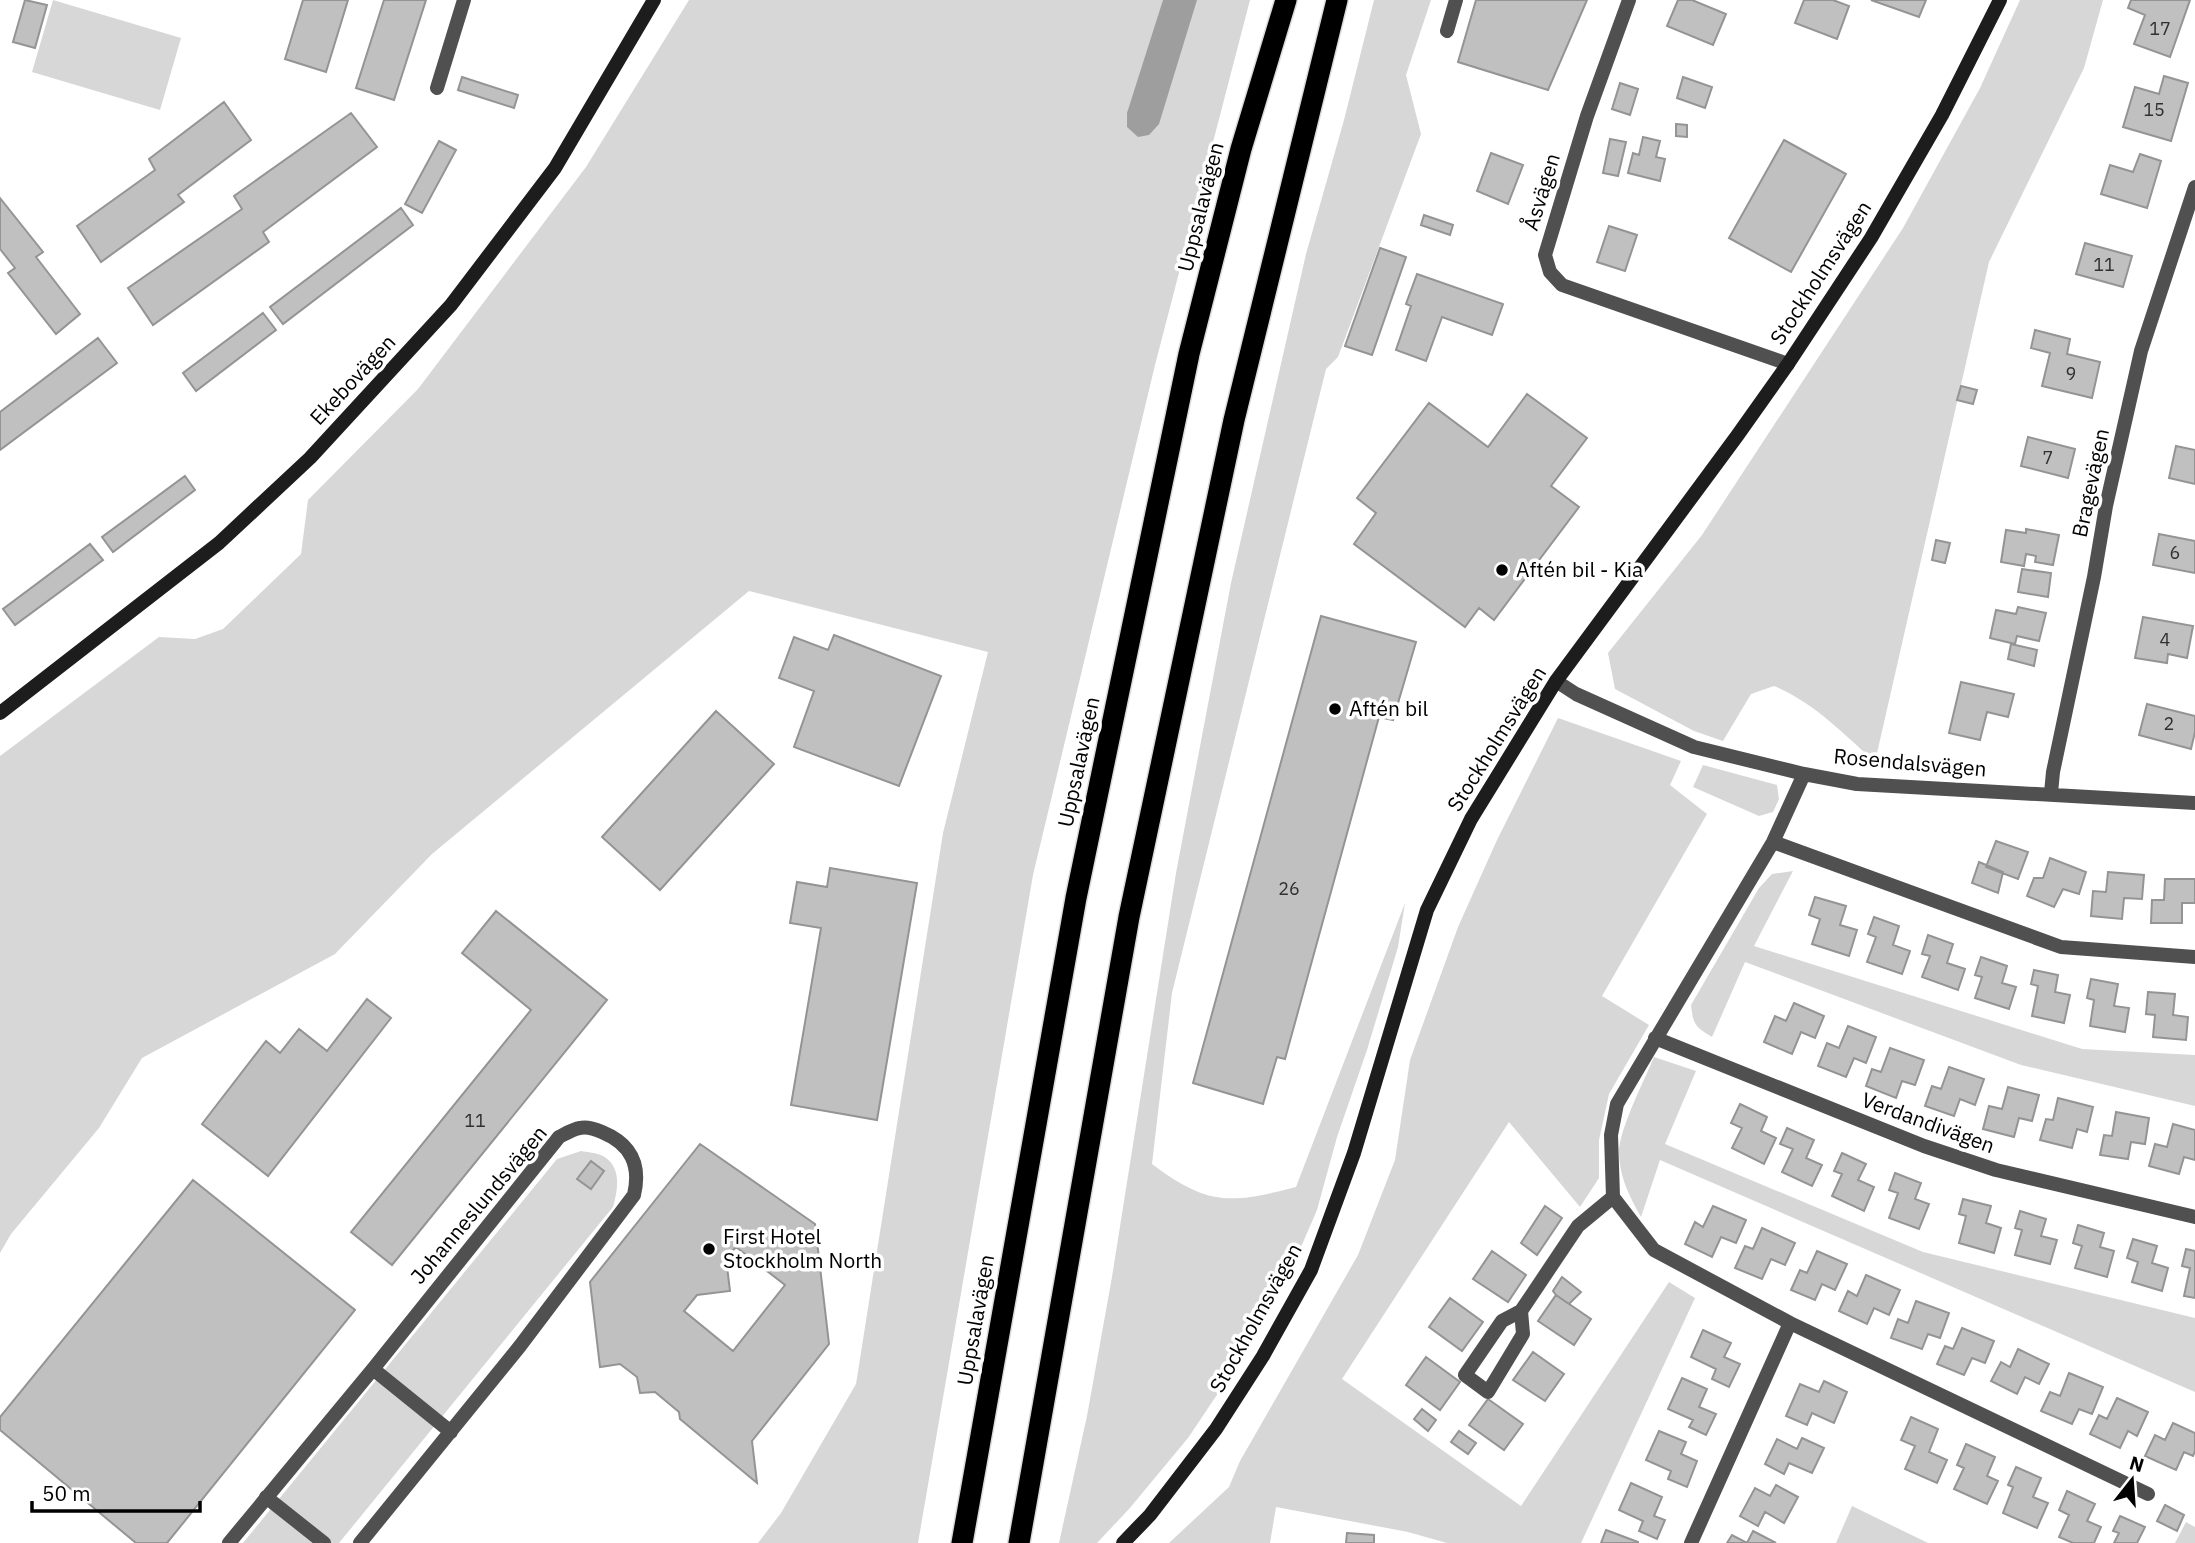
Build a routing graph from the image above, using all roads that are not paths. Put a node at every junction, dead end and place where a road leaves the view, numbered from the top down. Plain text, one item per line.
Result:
1 (464, 0) edge
2 (654, 0) edge
3 (1274, 0) edge
4 (1286, 0) edge
5 (1337, 0) edge
6 (1456, 0) edge
7 (1629, 0) edge
8 (2000, 0) edge
9 (1447, 31) dead end
10 (437, 88) dead end
11 (1241, 149) junction
12 (2195, 187) edge
13 (1788, 364) junction
14 (1556, 681) junction
15 (1, 711) edge
16 (1804, 774) junction
17 (2051, 793) junction
18 (2195, 803) edge
19 (1773, 842) junction
20 (2195, 957) edge
21 (1656, 1038) junction
22 (1613, 1197) junction
23 (2195, 1217) edge
24 (1521, 1311) junction
25 (1790, 1323) junction
26 (373, 1369) junction
27 (451, 1432) junction
28 (2148, 1494) dead end
29 (266, 1497) junction
30 (229, 1543) edge
31 (324, 1543) edge
32 (360, 1543) edge
33 (962, 1543) edge
34 (1020, 1543) edge
35 (1122, 1543) edge
36 (1691, 1543) edge

1 - 10 street
2 - 15 main road, Ekebovägen
3 - 11 highway
4 - 11 highway, Uppsalavägen
5 - 34 highway
6 - 9 street
7 - 13 street, Åsvägen
8 - 13 main road, Stockholmsvägen
11 - 33 highway, Uppsalavägen
12 - 17 street, Bragevägen
13 - 14 main road, Stockholmsvägen
14 - 16 street, Rosendalsvägen
14 - 35 main road, Stockholmsvägen
16 - 17 street, Rosendalsvägen
16 - 19 street
17 - 18 street, Rosendalsvägen
19 - 20 street
19 - 21 street
21 - 22 street
21 - 23 street, Verdandivägen
22 - 24 street
22 - 25 street
24 - 24 street
25 - 28 street
25 - 36 street
26 - 27 street
26 - 27 street, Johanneslundsvägen
26 - 29 street, Johanneslundsvägen
27 - 32 street, Johanneslundsvägen
29 - 30 street, Johanneslundsvägen
29 - 31 street

